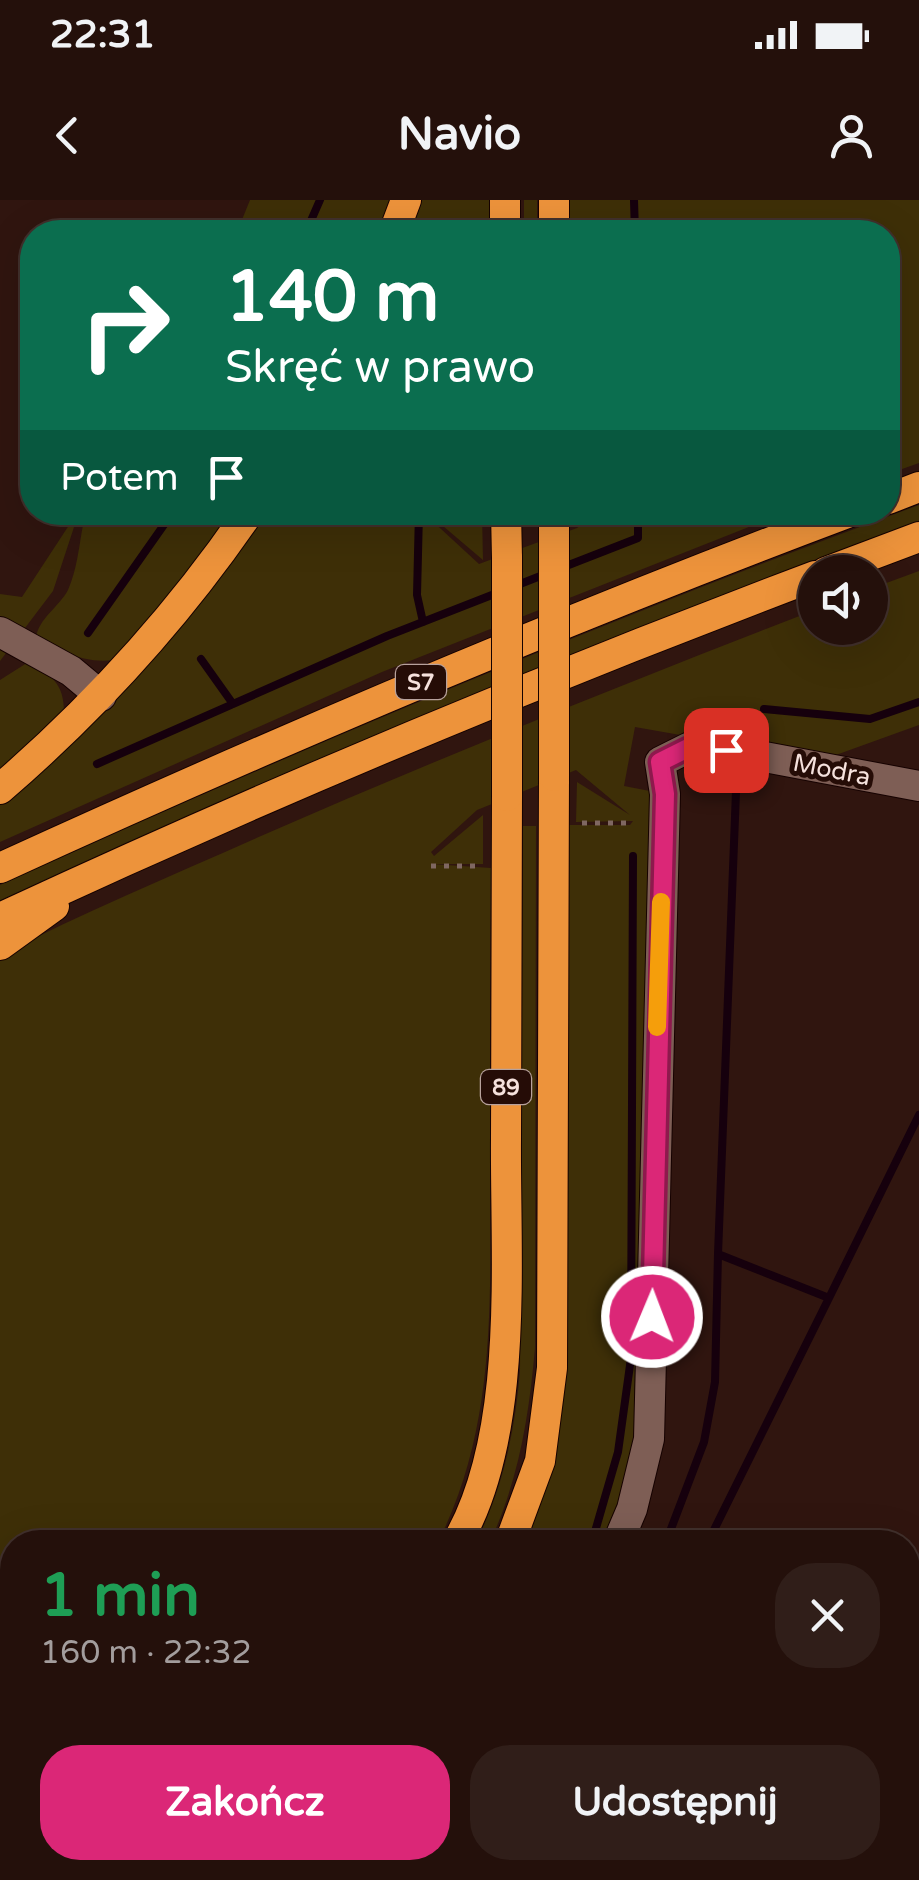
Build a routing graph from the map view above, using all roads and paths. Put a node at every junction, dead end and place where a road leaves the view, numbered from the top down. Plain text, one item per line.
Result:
1 (240, 525) edge
2 (506, 525) edge
3 (817, 525) edge
4 (554, 526) edge
5 (919, 537) edge
6 (871, 555) edge
7 (798, 582) edge
8 (0, 632) edge
9 (102, 696) junction
10 (919, 786) edge
11 (0, 789) edge
12 (576, 823) dead end
13 (629, 823) dead end
14 (431, 866) dead end
15 (482, 866) dead end
16 (0, 868) edge
17 (92, 876) junction
18 (0, 918) edge
19 (0, 945) edge
20 (462, 1530) edge
21 (514, 1530) edge
22 (623, 1530) edge

1 - 9 highway
2 - 20 highway, 89, bridge
3 - 16 highway, S7
4 - 21 highway, 89, bridge
5 - 6 highway
7 - 17 highway, S7
8 - 9 lane
9 - 11 highway
10 - 22 lane, Modra
12 - 13 path
14 - 15 path
17 - 18 highway, S7
17 - 19 highway

